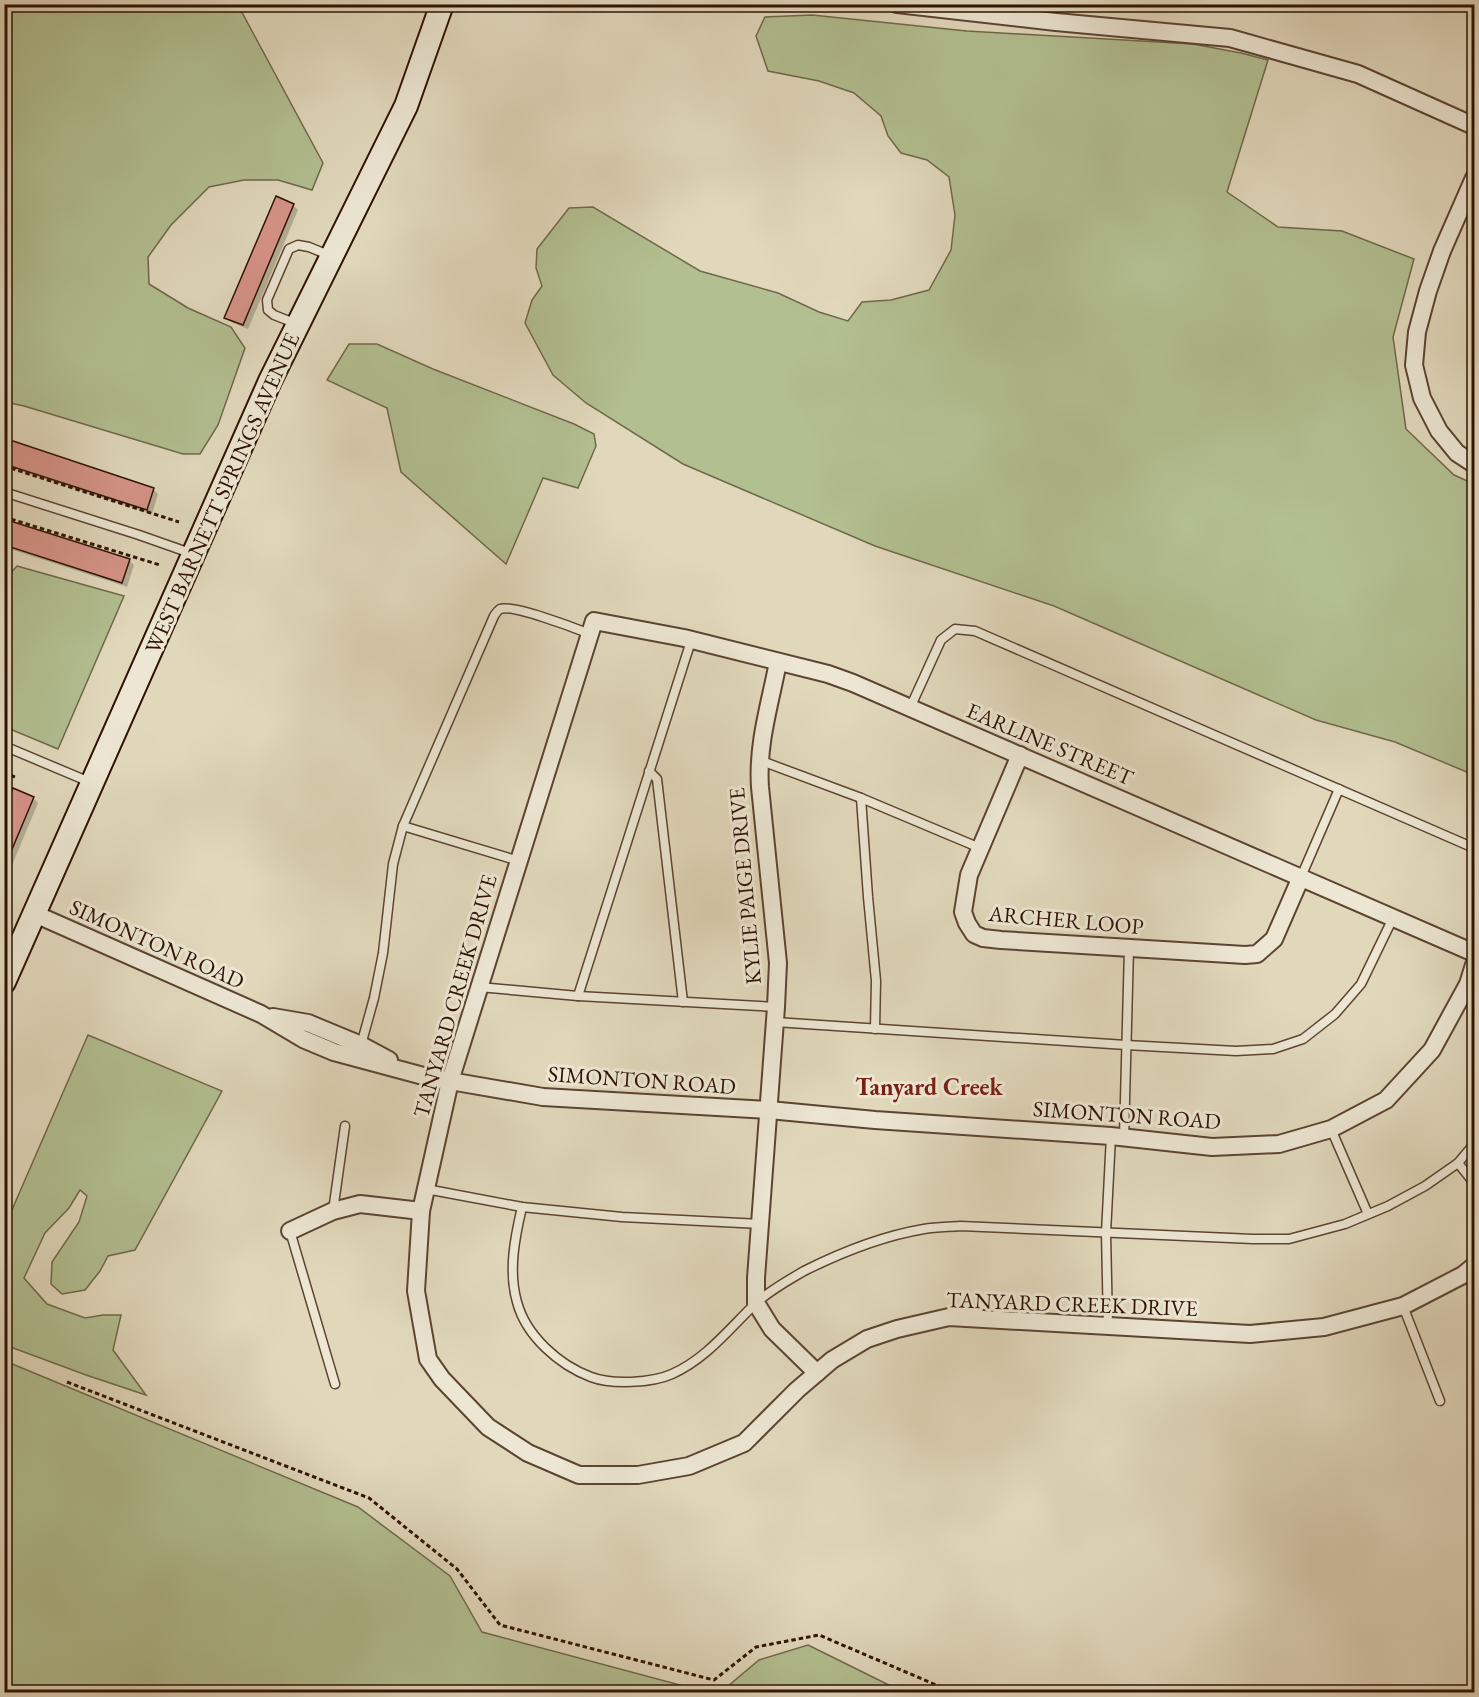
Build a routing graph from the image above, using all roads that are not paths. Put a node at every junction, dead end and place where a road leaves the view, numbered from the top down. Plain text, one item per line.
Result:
1 (442, 4) edge
2 (897, 4) edge
3 (1474, 126) edge
4 (1474, 178) edge
5 (332, 256) junction
6 (298, 325) junction
7 (1474, 464) edge
8 (4, 492) edge
9 (194, 554) junction
10 (592, 627) junction
11 (691, 641) junction
12 (778, 662) junction
13 (910, 708) junction
14 (4, 747) edge
15 (1020, 755) junction
16 (759, 760) junction
17 (649, 771) junction
18 (92, 783) junction
19 (1339, 789) junction
20 (861, 798) junction
21 (403, 826) junction
22 (980, 848) junction
23 (1474, 848) edge
24 (519, 861) junction
25 (1301, 877) junction
26 (34, 914) junction
27 (1393, 918) junction
28 (1129, 948) junction
29 (1474, 953) edge
30 (1474, 965) edge
31 (4, 982) edge
32 (478, 987) junction
33 (578, 996) junction
34 (683, 1002) junction
35 (261, 1014) junction
36 (776, 1015) junction
37 (875, 1029) junction
38 (361, 1045) junction
39 (1126, 1045) junction
40 (408, 1071) junction
41 (450, 1081) junction
42 (769, 1110) junction
43 (345, 1126) dead end
44 (1331, 1130) junction
45 (1118, 1137) junction
46 (1474, 1144) edge
47 (1458, 1163) junction
48 (1474, 1183) edge
49 (426, 1189) junction
50 (522, 1207) junction
51 (333, 1211) junction
52 (421, 1211) junction
53 (1368, 1214) junction
54 (761, 1224) junction
55 (290, 1231) joint
56 (1106, 1233) junction
57 (1474, 1266) edge
58 (756, 1303) junction
59 (1403, 1306) junction
60 (1108, 1326) junction
61 (817, 1373) junction
62 (335, 1384) dead end
63 (1440, 1401) dead end

1 - 5 street, WEST BARNETT SPRINGS AVENUE
2 - 3 street
4 - 7 street
5 - 6 street, WEST BARNETT SPRINGS AVENUE
5 - 6 lane
6 - 9 street, WEST BARNETT SPRINGS AVENUE
8 - 9 lane
9 - 18 street, WEST BARNETT SPRINGS AVENUE
10 - 11 street, EARLINE STREET
10 - 21 lane
10 - 24 street, TANYARD CREEK DRIVE
11 - 12 street, EARLINE STREET
11 - 17 lane
12 - 13 street, EARLINE STREET
12 - 16 street, KYLIE PAIGE DRIVE
13 - 15 street, EARLINE STREET
13 - 19 lane
14 - 18 lane
15 - 22 street, ARCHER LOOP
15 - 25 street, EARLINE STREET
16 - 20 lane
16 - 36 street, KYLIE PAIGE DRIVE
17 - 33 lane
17 - 34 lane
18 - 26 street, WEST BARNETT SPRINGS AVENUE
19 - 23 lane
19 - 25 lane
20 - 22 lane
20 - 37 lane
21 - 24 lane
21 - 38 lane
22 - 28 street, ARCHER LOOP
24 - 32 street, TANYARD CREEK DRIVE
25 - 27 street, EARLINE STREET
25 - 28 street, ARCHER LOOP
26 - 31 street, WEST BARNETT SPRINGS AVENUE
26 - 35 street, SIMONTON ROAD
27 - 29 street, EARLINE STREET
27 - 39 lane
28 - 39 lane
30 - 44 street, SIMONTON ROAD
32 - 33 lane
32 - 41 street, TANYARD CREEK DRIVE
33 - 34 lane
34 - 36 lane
35 - 38 street, SIMONTON ROAD
35 - 40 street, SIMONTON ROAD
36 - 37 lane
36 - 42 street, KYLIE PAIGE DRIVE
37 - 39 lane
38 - 40 street, SIMONTON ROAD
39 - 45 lane
40 - 41 street, SIMONTON ROAD
41 - 42 street, SIMONTON ROAD
41 - 49 street, TANYARD CREEK DRIVE
42 - 45 street, SIMONTON ROAD
42 - 54 street, KYLIE PAIGE DRIVE
43 - 51 lane
44 - 45 street, SIMONTON ROAD
44 - 53 lane
45 - 56 lane
46 - 47 lane
47 - 48 lane
47 - 53 lane
49 - 50 lane
49 - 52 street, TANYARD CREEK DRIVE
50 - 54 lane
50 - 58 lane
51 - 52 street
51 - 55 street
52 - 61 street, TANYARD CREEK DRIVE
53 - 56 lane
54 - 58 street, KYLIE PAIGE DRIVE
55 - 62 lane
56 - 58 lane
56 - 60 lane
57 - 59 street, TANYARD CREEK DRIVE
58 - 61 street
59 - 60 street, TANYARD CREEK DRIVE
59 - 63 lane
60 - 61 street, TANYARD CREEK DRIVE

